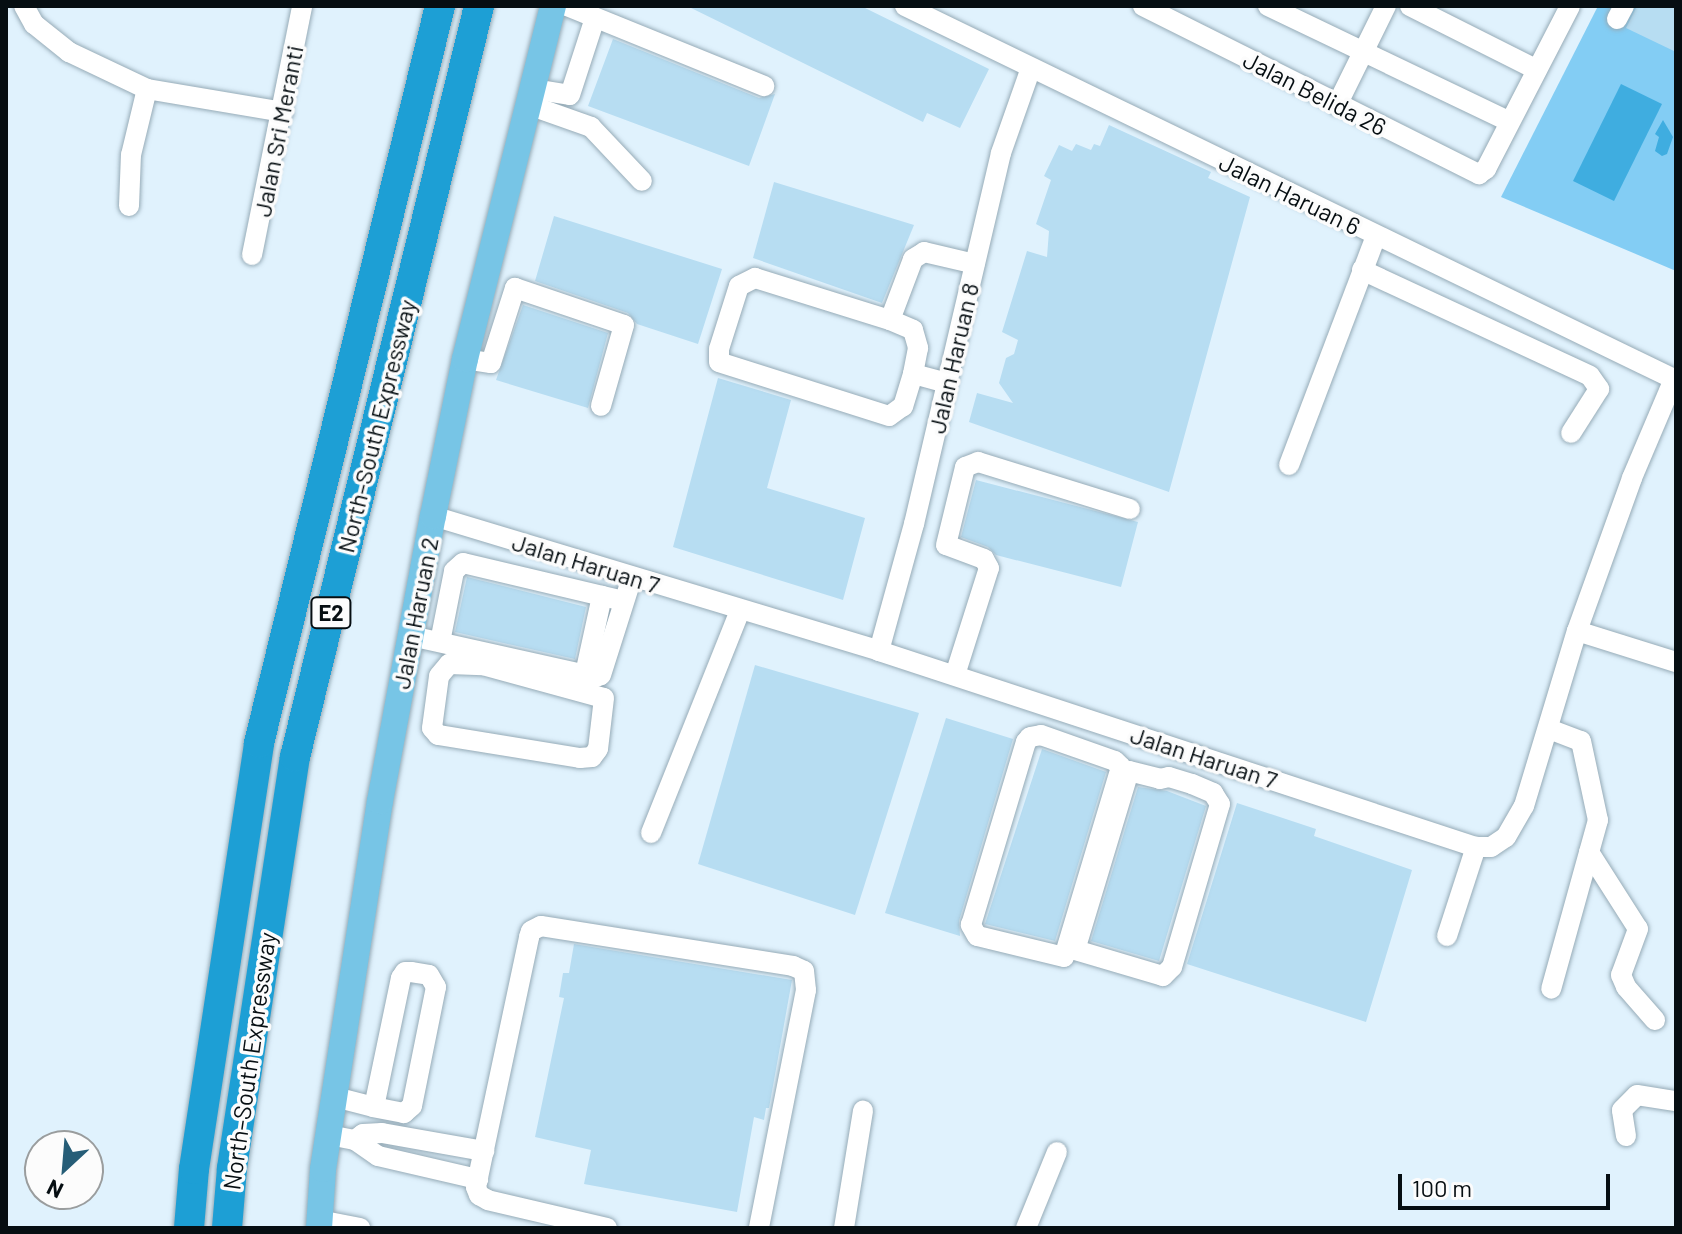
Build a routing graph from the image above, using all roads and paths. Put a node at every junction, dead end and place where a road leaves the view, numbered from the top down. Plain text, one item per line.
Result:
1 (24, 6) edge
2 (302, 6) edge
3 (440, 6) edge
4 (479, 6) edge
5 (553, 6) edge
6 (567, 6) edge
7 (905, 6) edge
8 (1143, 6) edge
9 (1268, 6) edge
10 (1386, 6) edge
11 (1410, 6) edge
12 (1563, 8) edge
13 (1183, 15) edge
14 (595, 18) junction
15 (1364, 52) junction
16 (1031, 68) junction
17 (1537, 70) junction
18 (764, 86) dead end
19 (147, 89) junction
20 (531, 97) junction
21 (1337, 105) junction
22 (283, 112) junction
23 (1510, 122) junction
24 (642, 181) dead end
25 (129, 206) dead end
26 (1376, 236) junction
27 (252, 255) dead end
28 (975, 264) junction
29 (1362, 270) junction
30 (890, 320) junction
31 (465, 359) junction
32 (913, 374) junction
33 (1675, 379) edge
34 (947, 383) junction
35 (601, 406) dead end
36 (1571, 433) dead end
37 (1289, 465) dead end
38 (1130, 509) dead end
39 (433, 516) junction
40 (632, 577) junction
41 (602, 596) junction
42 (624, 601) junction
43 (740, 610) junction
44 (1577, 631) junction
45 (440, 642) junction
46 (409, 648) junction
47 (879, 651) junction
48 (1676, 662) edge
49 (440, 671) junction
50 (585, 674) junction
51 (955, 675) junction
52 (1112, 727) junction
53 (1549, 729) junction
54 (1099, 756) junction
55 (1201, 756) junction
56 (1192, 784) junction
57 (651, 833) dead end
58 (1476, 847) junction
59 (1589, 852) junction
60 (1447, 936) dead end
61 (1551, 989) dead end
62 (1655, 1020) dead end
63 (335, 1097) junction
64 (1676, 1101) edge
65 (374, 1107) junction
66 (863, 1111) dead end
67 (329, 1135) junction
68 (1626, 1136) dead end
69 (355, 1140) junction
70 (484, 1151) junction
71 (1057, 1152) dead end
72 (478, 1179) junction
73 (319, 1224) edge
74 (189, 1228) edge
75 (227, 1228) edge
76 (360, 1228) edge
77 (607, 1228) edge
78 (759, 1228) edge
79 (844, 1228) edge
80 (1026, 1228) edge

1 - 19 street
2 - 22 street, Jalan Sri Meranti
3 - 74 highway, North–South Expressway / E2
4 - 75 highway, North–South Expressway / E2
5 - 20 main road, Jalan Haruan 2
6 - 14 street
7 - 16 street, Jalan Haruan 6
8 - 13 street, Jalan Belida 26
9 - 15 street
10 - 15 street
11 - 17 street
12 - 17 street
13 - 21 street, Jalan Belida 26
14 - 18 street
14 - 20 street
15 - 21 street
15 - 23 street
16 - 26 street, Jalan Haruan 6
16 - 28 street, Jalan Haruan 8
17 - 23 street
19 - 22 street
19 - 25 street
20 - 24 street
20 - 31 main road, Jalan Haruan 2
21 - 23 street, Jalan Belida 26
22 - 27 street, Jalan Sri Meranti
26 - 29 street
26 - 33 street, Jalan Haruan 6
28 - 30 street
28 - 34 street, Jalan Haruan 8
29 - 36 street
29 - 37 street
30 - 32 street
30 - 32 street
31 - 35 street
31 - 39 main road, Jalan Haruan 2
32 - 34 street
33 - 44 street
34 - 47 street, Jalan Haruan 8
38 - 51 street
39 - 40 street, Jalan Haruan 7
39 - 46 main road, Jalan Haruan 2
40 - 42 street
40 - 43 street, Jalan Haruan 7
41 - 42 street
41 - 45 street
41 - 50 street
42 - 50 street
43 - 47 street, Jalan Haruan 7
43 - 57 street
44 - 48 street
44 - 53 street
45 - 46 street
45 - 50 street
46 - 49 street
46 - 63 main road, Jalan Haruan 2
47 - 51 street, Jalan Haruan 7
49 - 49 street
51 - 52 street, Jalan Haruan 7
52 - 54 street
52 - 55 street, Jalan Haruan 7
53 - 58 street
53 - 59 street
54 - 54 street
55 - 56 street
55 - 58 street, Jalan Haruan 7
56 - 56 street
58 - 60 street
59 - 61 street
59 - 62 street
63 - 65 street
63 - 67 main road, Jalan Haruan 2
64 - 68 street
65 - 65 street
66 - 79 street
67 - 69 street
67 - 73 main road, Jalan Haruan 2
69 - 70 street
69 - 72 street
70 - 72 street
70 - 78 street
71 - 80 street
72 - 77 street
73 - 76 street

